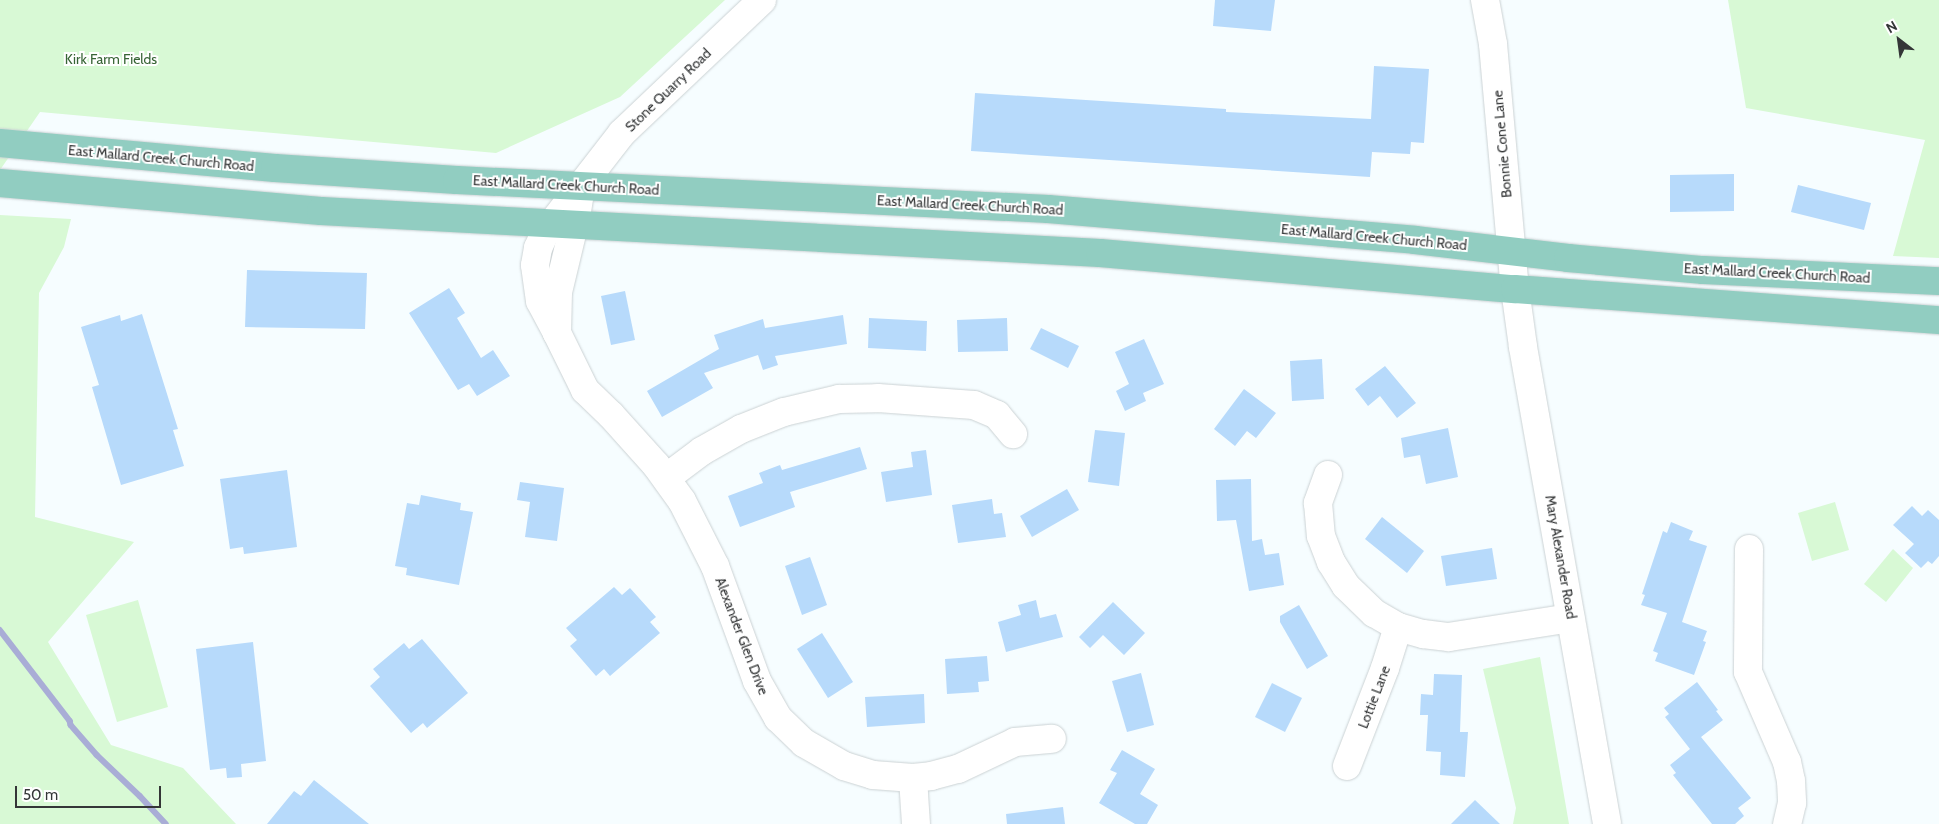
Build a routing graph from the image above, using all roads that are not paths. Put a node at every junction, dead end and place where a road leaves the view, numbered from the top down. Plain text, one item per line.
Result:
1 (762, 0) edge
2 (1485, 0) edge
3 (0, 143) edge
4 (0, 183) edge
5 (581, 186) junction
6 (562, 225) junction
7 (1512, 252) junction
8 (1939, 281) edge
9 (1515, 289) junction
10 (1939, 320) edge
11 (1013, 434) dead end
12 (1328, 475) dead end
13 (666, 478) junction
14 (1749, 549) dead end
15 (1571, 618) junction
16 (1398, 627) junction
17 (1052, 739) dead end
18 (1346, 766) dead end
19 (913, 778) junction
20 (916, 824) edge
21 (1607, 824) edge
22 (1787, 824) edge

1 - 5 street, Stone Quarry Road
2 - 7 street, Bonnie Cone Lane
3 - 5 main road, East Mallard Creek Church Road
4 - 6 main road
5 - 6 street, Alexander Glen Drive
5 - 7 main road, East Mallard Creek Church Road
6 - 9 main road
6 - 13 street, Alexander Glen Drive
7 - 8 main road, East Mallard Creek Church Road
7 - 9 street, Bonnie Cone Lane
9 - 10 main road
9 - 15 street, Mary Alexander Road
11 - 13 street
12 - 16 street
13 - 19 street, Alexander Glen Drive
14 - 22 street
15 - 16 street
15 - 21 street, Mary Alexander Road
16 - 18 street, Lottie Lane
17 - 19 street, Alexander Glen Drive
19 - 20 street

